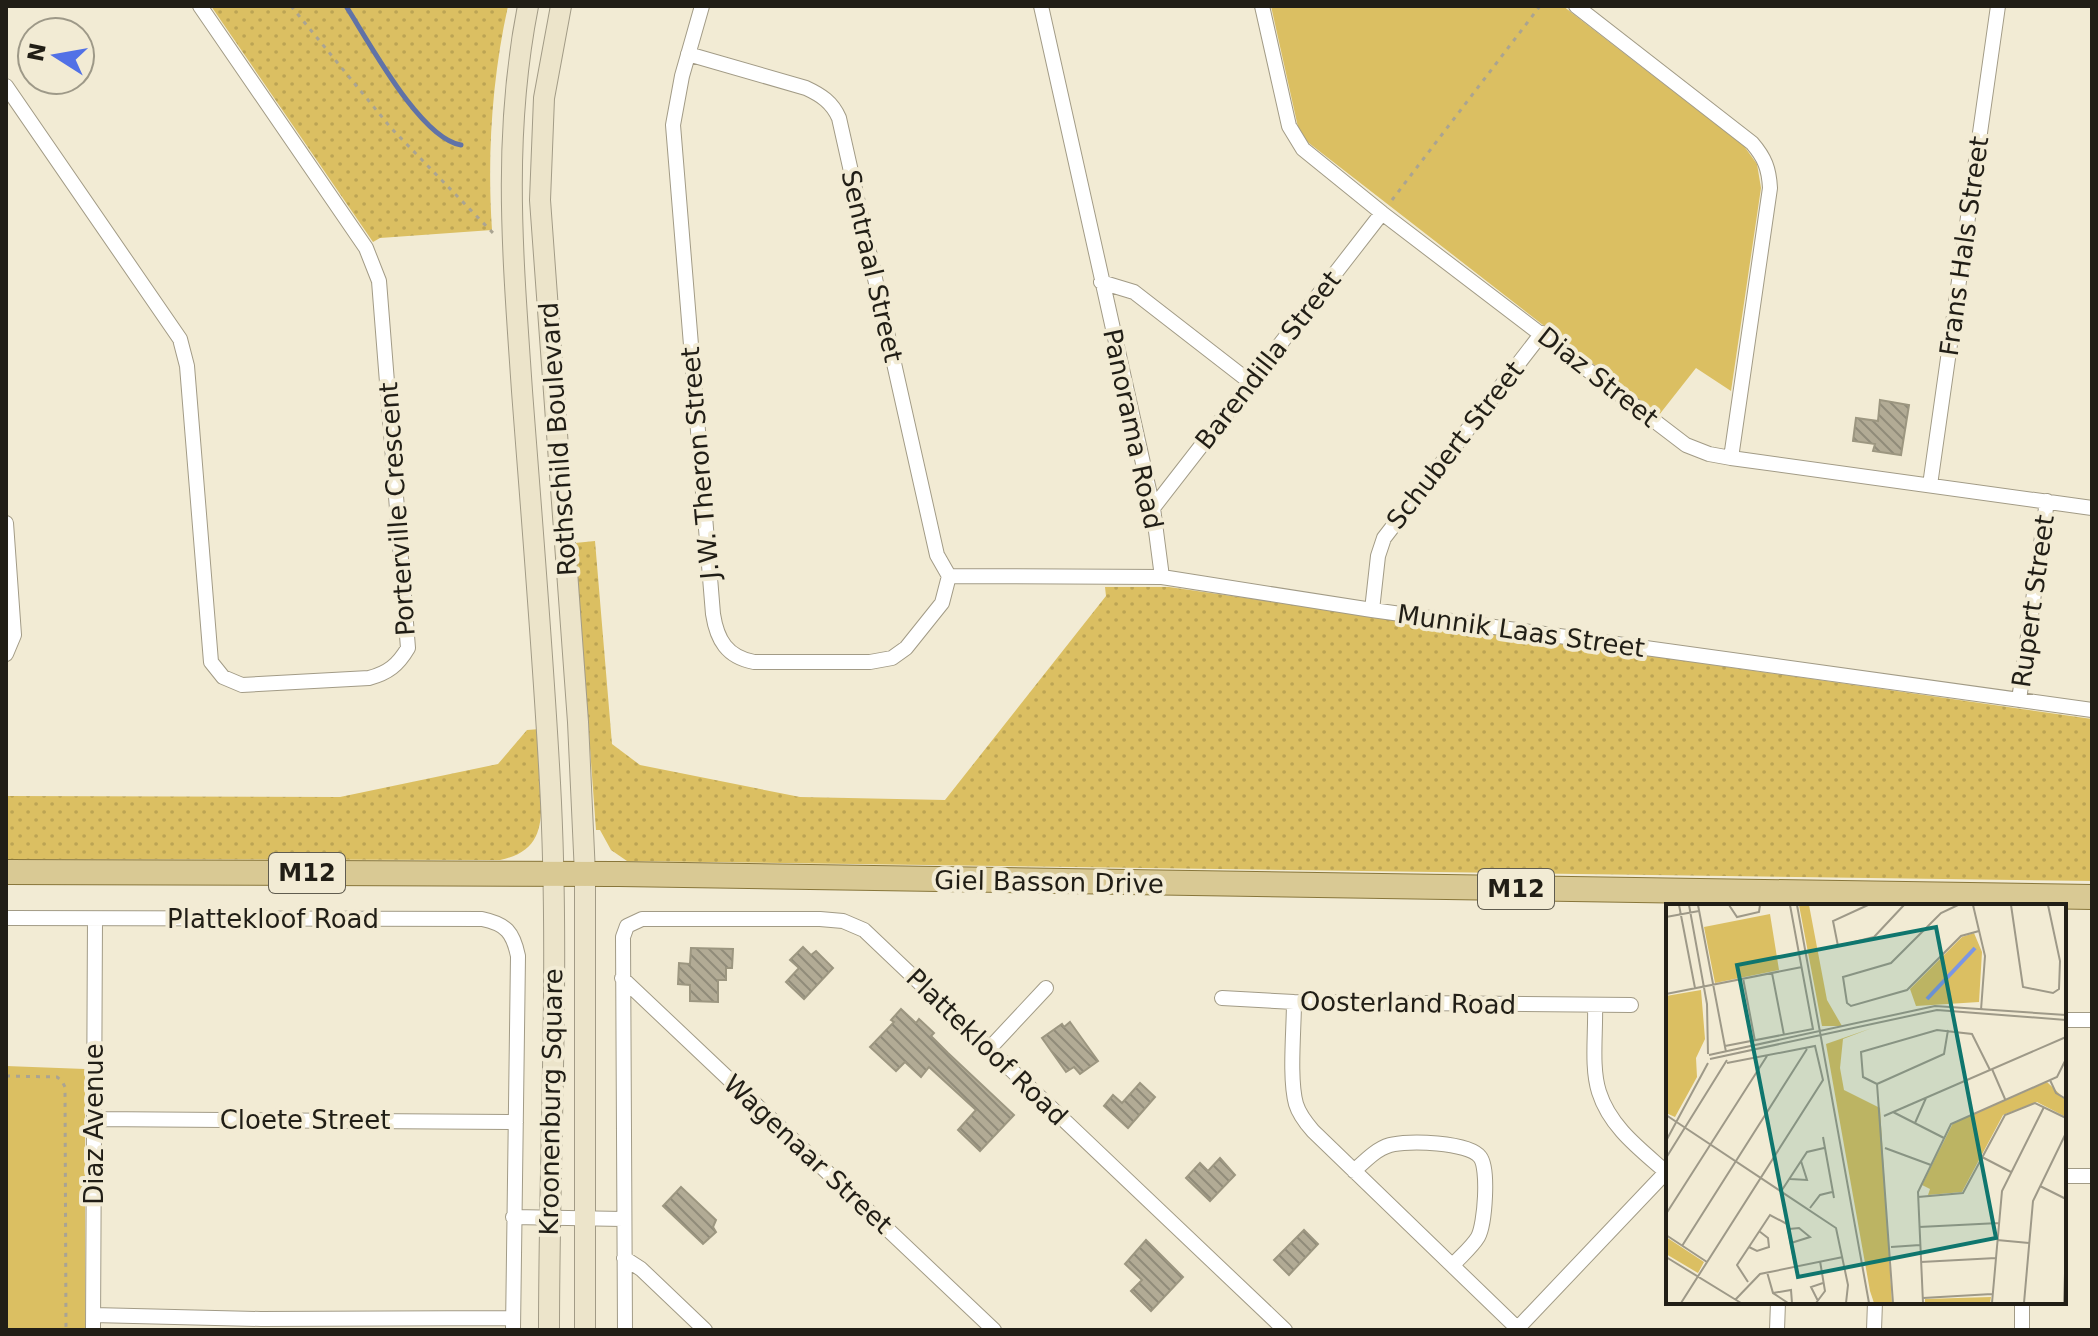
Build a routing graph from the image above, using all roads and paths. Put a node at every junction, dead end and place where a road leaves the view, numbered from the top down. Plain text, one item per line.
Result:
1 (200, 6) edge
2 (291, 6) edge
3 (528, 6) edge
4 (561, 6) edge
5 (702, 6) edge
6 (1041, 6) edge
7 (1262, 6) edge
8 (1540, 6) edge
9 (1576, 6) edge
10 (1998, 6) edge
11 (688, 54) junction
12 (6, 86) edge
13 (1382, 213) junction
14 (513, 259) junction
15 (1101, 282) junction
16 (1542, 333) junction
17 (1250, 382) junction
18 (1731, 458) junction
19 (1930, 485) junction
20 (2047, 501) junction
21 (1153, 508) junction
22 (2092, 508) edge
23 (6, 523) edge
24 (949, 576) junction
25 (1162, 577) junction
26 (1372, 610) junction
27 (6, 654) edge
28 (2019, 700) junction
29 (2092, 710) edge
30 (6, 872) edge
31 (553, 874) junction
32 (585, 874) junction
33 (2092, 897) edge
34 (6, 918) edge
35 (95, 919) junction
36 (518, 956) joint
37 (622, 978) junction
38 (1046, 988) dead end
39 (1222, 998) dead end
40 (1294, 1002) junction
41 (1631, 1005) dead end
42 (1595, 1006) junction
43 (2066, 1020) edge
44 (2092, 1020) edge
45 (989, 1049) junction
46 (6, 1076) edge
47 (94, 1119) junction
48 (516, 1122) junction
49 (1666, 1170) edge
50 (1354, 1171) junction
51 (1666, 1172) edge
52 (2066, 1176) edge
53 (2092, 1176) edge
54 (513, 1217) junction
55 (549, 1217) junction
56 (586, 1218) junction
57 (623, 1219) junction
58 (624, 1258) junction
59 (1453, 1265) junction
60 (1778, 1304) edge
61 (1875, 1304) edge
62 (2022, 1304) edge
63 (93, 1322) edge
64 (513, 1324) edge
65 (1516, 1329) edge
66 (66, 1330) edge
67 (549, 1330) edge
68 (585, 1330) edge
69 (625, 1330) edge
70 (705, 1330) edge
71 (994, 1330) edge
72 (1285, 1330) edge
73 (1777, 1330) edge
74 (1874, 1330) edge
75 (2022, 1330) edge

1 - 12 street, Porterville Crescent
2 - 14 path
3 - 14 street, Rothschild Boulevard
4 - 32 street, Rothschild Boulevard
5 - 11 street, J.W. Theron Street
6 - 15 street, Panorama Road
7 - 13 street, Diaz Street
8 - 13 path
9 - 18 street
10 - 19 street, Frans Hals Street
11 - 24 street, Sentraal Street
11 - 24 street, J.W. Theron Street
13 - 16 street, Diaz Street
13 - 17 street, Barendilla Street
14 - 31 street, Rothschild Boulevard
15 - 17 street, Panorama Road
15 - 21 street, Panorama Road
16 - 18 street, Diaz Street
16 - 26 street, Schubert Street
17 - 21 street, Barendilla Street
18 - 19 street, Diaz Street
19 - 20 street, Diaz Street
20 - 22 street, Diaz Street
20 - 28 street, Rupert Street
21 - 25 street, Panorama Road
23 - 27 street
24 - 25 street, Munnik Laas Street
25 - 26 street, Munnik Laas Street
26 - 28 street, Munnik Laas Street
28 - 29 street, Munnik Laas Street
30 - 31 main road, Giel Basson Drive / M12
31 - 32 main road, Giel Basson Drive / M12
31 - 55 street, Kroonenburg Square
32 - 33 main road, Giel Basson Drive / M12
32 - 56 street, Kroonenburg Square
34 - 35 street, Plattekloof Road
35 - 36 street, Plattekloof Road
35 - 47 street, Diaz Avenue
36 - 48 street, Kroonenburg Square
37 - 45 street, Plattekloof Road
37 - 57 street
37 - 71 street, Wagenaar Street
38 - 45 street
39 - 40 street, Oosterland Road
40 - 42 street, Oosterland Road
40 - 50 street
41 - 42 street, Oosterland Road
42 - 49 street
43 - 44 street
45 - 72 street, Plattekloof Road
46 - 66 path
47 - 48 street, Cloete Street
47 - 63 street, Diaz Avenue
48 - 54 street, Kroonenburg Square
50 - 59 street
50 - 59 street
51 - 65 street
52 - 53 street
54 - 55 street
54 - 64 street, Kroonenburg Square
55 - 56 street
55 - 67 street, Kroonenburg Square
56 - 57 street
56 - 68 street, Kroonenburg Square
57 - 58 street
58 - 69 street
58 - 70 street
59 - 65 street
60 - 73 street
61 - 74 street
62 - 75 street
63 - 64 street

